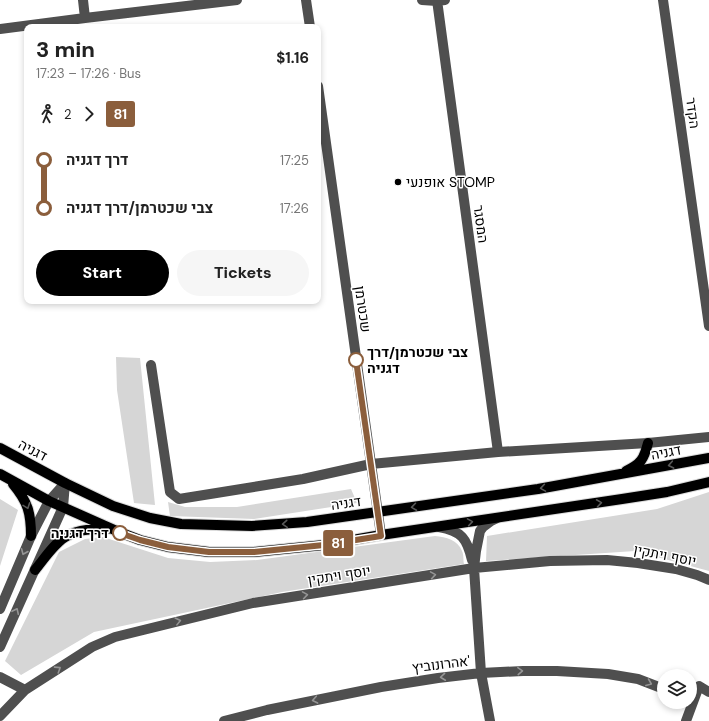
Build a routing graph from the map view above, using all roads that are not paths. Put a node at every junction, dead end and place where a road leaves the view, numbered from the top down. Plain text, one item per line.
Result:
1 (83, 0) edge
2 (237, 0) edge
3 (306, 0) edge
4 (422, 0) edge
5 (440, 0) edge
6 (663, 0) edge
7 (85, 18) junction
8 (39, 24) edge
9 (310, 24) edge
10 (24, 26) edge
11 (0, 29) edge
12 (321, 107) edge
13 (709, 326) edge
14 (151, 365) dead end
15 (709, 437) edge
16 (648, 443) junction
17 (0, 448) edge
18 (498, 452) junction
19 (709, 458) edge
20 (371, 464) junction
21 (0, 474) edge
22 (614, 476) junction
23 (10, 480) junction
24 (709, 482) edge
25 (65, 483) junction
26 (50, 501) junction
27 (63, 507) junction
28 (378, 512) junction
29 (497, 518) junction
30 (439, 527) junction
31 (112, 530) junction
32 (31, 536) junction
33 (381, 536) junction
34 (474, 568) junction
35 (35, 570) junction
36 (709, 580) edge
37 (0, 609) edge
38 (0, 647) edge
39 (481, 673) junction
40 (0, 677) edge
41 (657, 686) edge
42 (697, 689) edge
43 (25, 690) junction
44 (709, 692) edge
45 (687, 709) edge
46 (0, 716) edge
47 (224, 721) edge
48 (490, 721) edge
49 (686, 721) edge

1 - 7 street
2 - 7 street
3 - 9 street
4 - 5 street
5 - 18 street, המסגר
6 - 13 street, הקדר
7 - 8 street
10 - 11 street
12 - 20 street, שכטרמן
14 - 20 street
15 - 16 street
16 - 18 street
16 - 22 main road
17 - 25 main road, דגניה
18 - 20 street
19 -> 22 main road, דגניה
20 - 28 street, שכטרמן
21 - 23 main road
22 -> 28 main road, דגניה
23 - 26 main road
23 -> 32 main road
29 -> 24 main road
25 - 26 street
25 - 27 street
28 -> 25 main road, דגניה
26 - 27 main road
26 - 32 street
27 - 31 main road
27 - 35 street
28 - 33 street, שכטרמן
30 -> 29 main road
29 - 34 street
30 - 33 main road
30 - 34 street
31 - 33 main road
31 - 35 main road
32 -> 37 street
34 - 36 street, יוסף ויתקין
34 - 39 street
43 -> 34 street, יוסף ויתקין
38 -> 35 street
39 -> 41 street, אהרונוביץ'
39 -> 47 street, אהרונוביץ'
39 - 48 street
40 - 43 street
42 - 44 street
43 - 46 street, יוסף ויתקין
45 - 49 street

